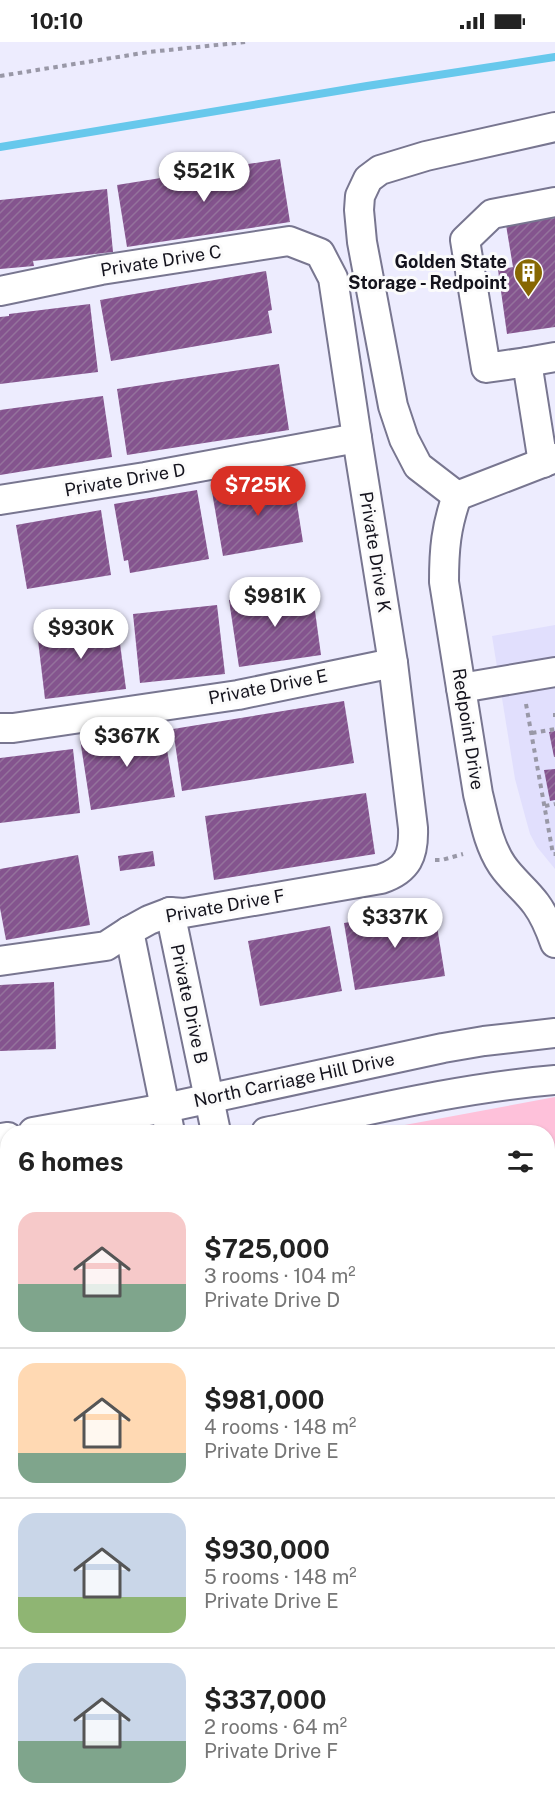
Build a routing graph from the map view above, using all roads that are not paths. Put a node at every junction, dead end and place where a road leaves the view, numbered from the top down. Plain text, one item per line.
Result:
1 (555, 127) edge
2 (555, 202) edge
3 (320, 253) joint
4 (0, 291) edge
5 (555, 357) edge
6 (527, 362) junction
7 (357, 438) junction
8 (549, 461) edge
9 (458, 496) junction
10 (0, 500) edge
11 (393, 663) junction
12 (555, 672) edge
13 (461, 688) junction
14 (0, 728) edge
15 (419, 856) joint
16 (170, 912) junction
17 (129, 931) junction
18 (555, 943) edge
19 (0, 961) edge
20 (186, 989) junction
21 (142, 999) junction
22 (555, 1033) edge
23 (555, 1080) edge
24 (209, 1098) junction
25 (167, 1120) edge
26 (111, 1125) edge
27 (215, 1125) edge
28 (300, 1125) edge

1 - 9 street
2 - 6 street
3 - 4 street, Private Drive C
3 - 7 street, Private Drive K
5 - 6 street
6 - 8 street
7 - 10 street, Private Drive D
7 - 11 street, Private Drive K
8 - 9 street
9 - 13 street, Redpoint Drive
11 - 14 street, Private Drive E
11 - 15 street, Private Drive K
12 - 13 street
13 - 18 street, Redpoint Drive
15 - 16 street, Private Drive F
16 - 17 street, Private Drive F
16 - 20 street, Private Drive B
17 - 19 street, Private Drive F
17 - 21 street
20 - 21 street
20 - 24 street, Private Drive B
21 - 25 street
22 - 24 street, North Carriage Hill Drive
23 - 28 street
24 - 25 street, North Carriage Hill Drive
24 - 27 street, Private Drive B
25 - 26 street, North Carriage Hill Drive

